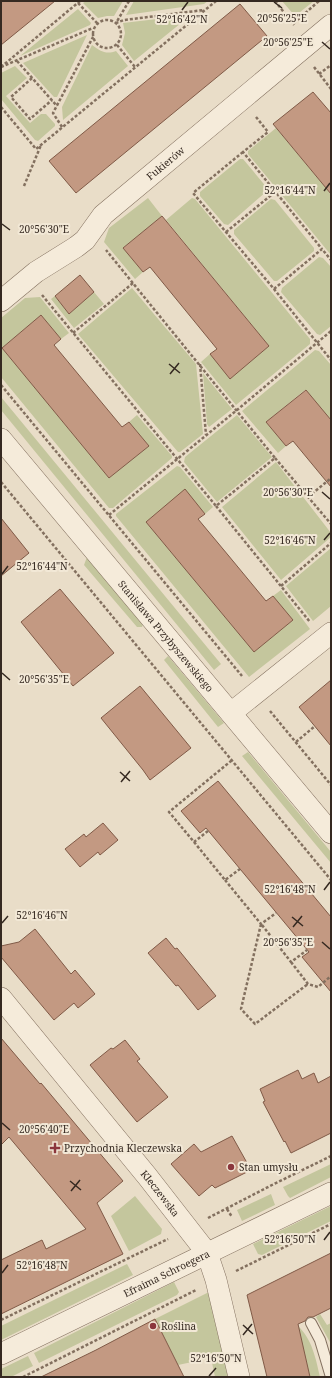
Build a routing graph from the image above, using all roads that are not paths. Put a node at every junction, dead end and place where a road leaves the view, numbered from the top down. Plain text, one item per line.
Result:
1 (331, 24) edge
2 (1, 301) edge
3 (1, 439) edge
4 (331, 633) edge
5 (231, 712) junction
6 (331, 833) edge
7 (1, 998) edge
8 (331, 1193) edge
9 (207, 1253) junction
10 (311, 1322) dead end
11 (1, 1354) edge
12 (239, 1377) edge
13 (331, 1377) edge

1 - 2 street, Fukierów
3 - 5 street, Stanisława Przybyszewskiego
4 - 5 street
5 - 6 street, Stanisława Przybyszewskiego
7 - 9 street, Kleczewska
8 - 9 street, Efraima Schroegera
9 - 11 street, Efraima Schroegera
9 - 12 street, Kleczewska
10 - 13 lane

